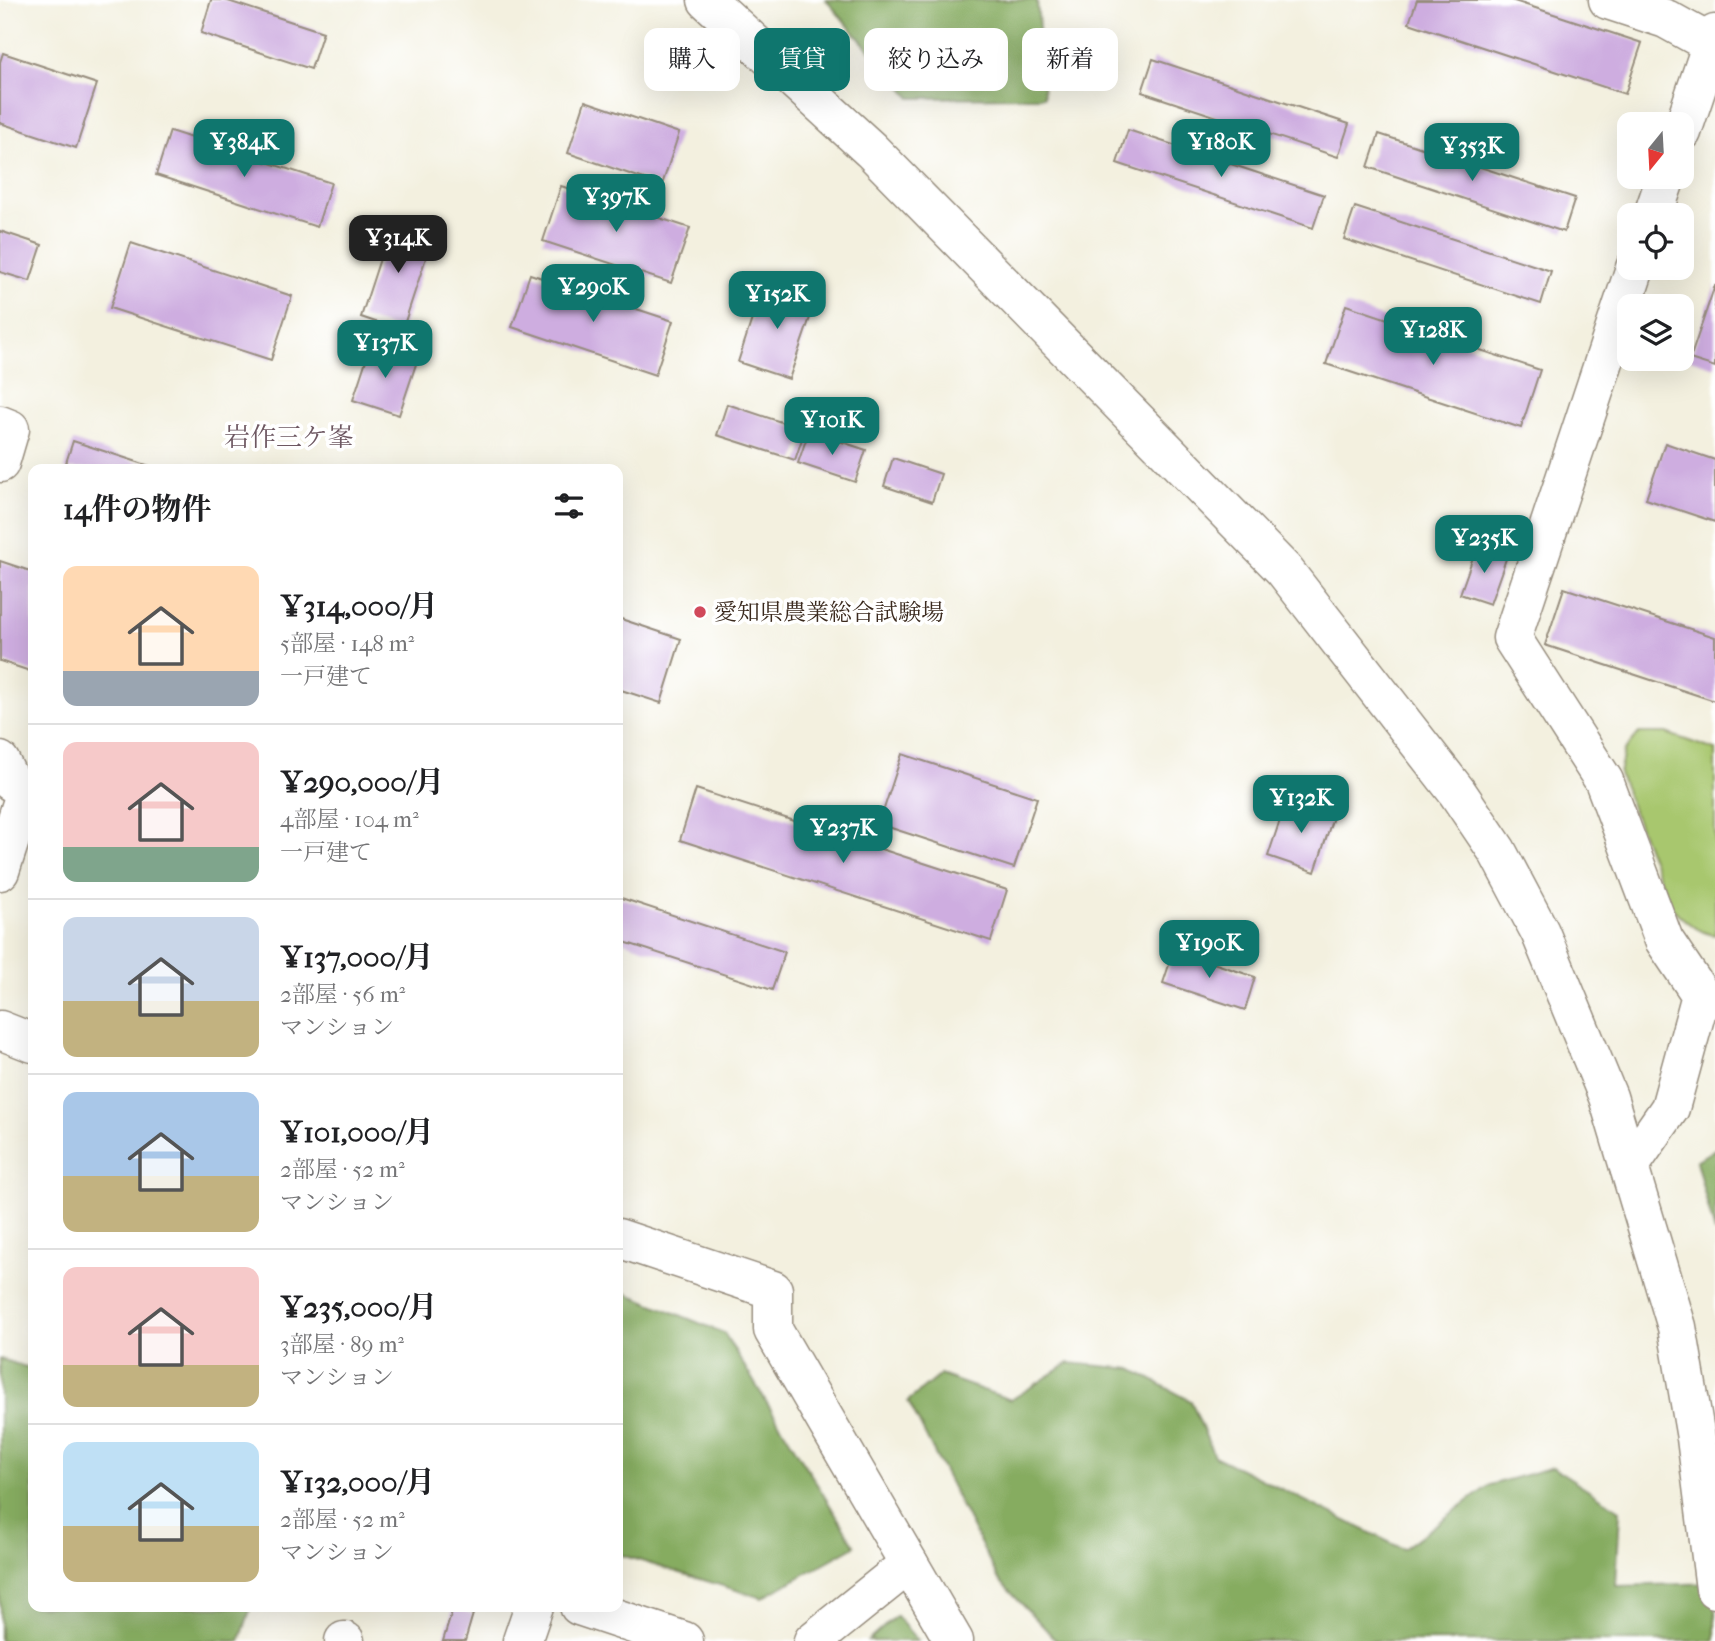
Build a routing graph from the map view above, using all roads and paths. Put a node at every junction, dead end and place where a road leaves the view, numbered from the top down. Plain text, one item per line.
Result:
1 (707, 0) edge
2 (1608, 0) edge
3 (1714, 42) edge
4 (1689, 112) edge
5 (1631, 280) edge
6 (0, 425) edge
7 (0, 463) edge
8 (0, 761) edge
9 (0, 871) edge
10 (1708, 997) edge
11 (0, 1030) edge
12 (28, 1041) edge
13 (1629, 1167) junction
14 (623, 1240) edge
15 (909, 1564) junction
16 (1715, 1589) edge
17 (532, 1612) edge
18 (589, 1612) edge
19 (620, 1631) edge
20 (522, 1641) edge
21 (684, 1641) edge
22 (813, 1641) edge
23 (954, 1641) edge

1 - 13 street
2 - 3 street
3 - 4 street
5 - 10 street
6 - 7 street
8 - 9 street
10 - 13 street
11 - 12 street
13 - 16 street
14 - 15 street
15 - 22 street
15 - 23 street
17 - 20 street
18 - 19 street
19 - 21 street

